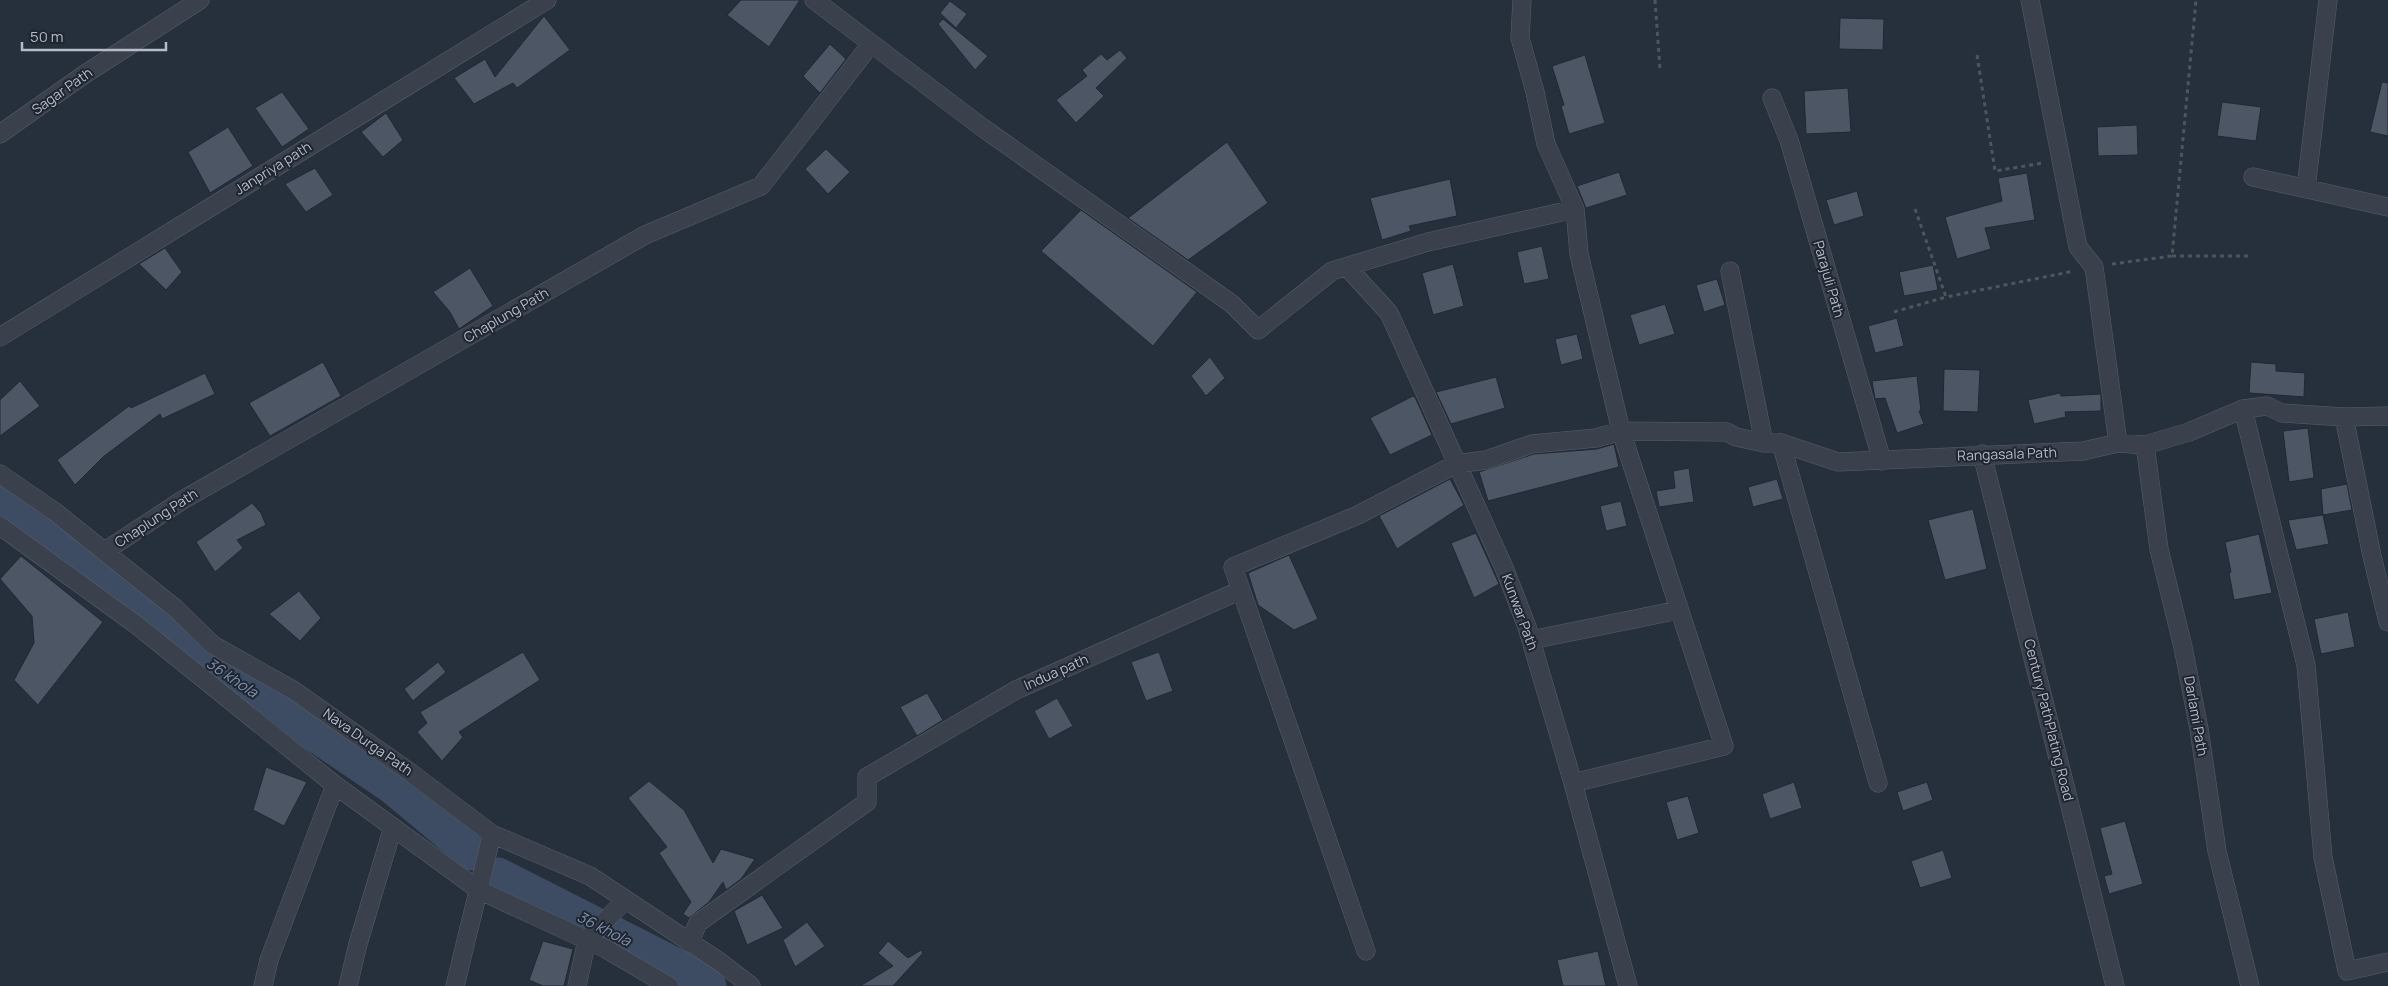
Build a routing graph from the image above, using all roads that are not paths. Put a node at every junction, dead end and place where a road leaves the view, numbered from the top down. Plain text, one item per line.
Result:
1 (200, 0) edge
2 (547, 0) edge
3 (814, 0) edge
4 (1522, 0) edge
5 (2030, 0) edge
6 (2328, 0) edge
7 (871, 44) junction
8 (1772, 98) dead end
9 (0, 134) edge
10 (2253, 177) dead end
11 (2306, 189) junction
12 (2388, 207) edge
13 (1575, 209) junction
14 (1347, 267) junction
15 (1730, 271) dead end
16 (0, 337) edge
17 (2243, 409) junction
18 (2388, 416) edge
19 (2344, 417) junction
20 (1621, 431) junction
21 (1772, 443) junction
22 (2118, 443) junction
23 (2145, 445) junction
24 (1982, 454) junction
25 (1882, 461) junction
26 (1456, 464) junction
27 (0, 474) edge
28 (0, 526) edge
29 (105, 551) junction
30 (1241, 590) junction
31 (1679, 610) junction
32 (2388, 622) edge
33 (1531, 640) junction
34 (1574, 782) junction
35 (1878, 783) dead end
36 (335, 785) junction
37 (393, 827) junction
38 (492, 834) junction
39 (478, 890) junction
40 (624, 900) junction
41 (587, 940) junction
42 (689, 943) junction
43 (1366, 951) dead end
44 (2388, 962) edge
45 (263, 986) edge
46 (348, 986) edge
47 (455, 986) edge
48 (577, 986) edge
49 (670, 986) edge
50 (751, 986) edge
51 (1628, 986) edge
52 (2114, 986) edge
53 (2250, 986) edge

1 - 9 street, Sagar Path
2 - 16 street, Janpriya path
3 - 7 street
4 - 13 street
5 - 22 street
6 - 11 street
7 - 14 street
7 - 29 street, Chaplung Path
8 - 25 street, Parajuli Path
10 - 11 street
11 - 12 street
13 - 14 street
13 - 20 street
14 - 26 street, Kunwar Path
15 - 21 street
17 - 19 street, Rangasala Path
17 - 23 street, Rangasala Path
17 - 44 street
18 - 19 street, Rangasala Path
19 - 32 street
20 - 21 street, Rangasala Path
20 - 26 street, Rangasala Path
20 - 31 street
21 - 25 street, Rangasala Path
21 - 35 street
22 - 23 street, Rangasala Path
22 - 24 street, Rangasala Path
23 - 53 street, Darlami Path
24 - 25 street, Rangasala Path
24 - 52 street, Century PathPlating Road
26 - 30 street
26 - 33 street, Kunwar Path
27 - 29 street, Nava Durga Path
28 - 36 street
29 - 38 street, Nava Durga Path
30 - 42 street, Indua path
30 - 43 street
31 - 33 street
31 - 34 street
33 - 34 street, Kunwar Path
34 - 51 street, Kunwar Path
36 - 37 street
36 - 45 street
37 - 39 street
37 - 46 street
38 - 39 street
38 - 40 street, Nava Durga Path
39 - 41 street
39 - 47 street
40 - 41 street
40 - 42 street, Nava Durga Path
41 - 48 street
41 - 49 street
42 - 50 street, Nava Durga Path

